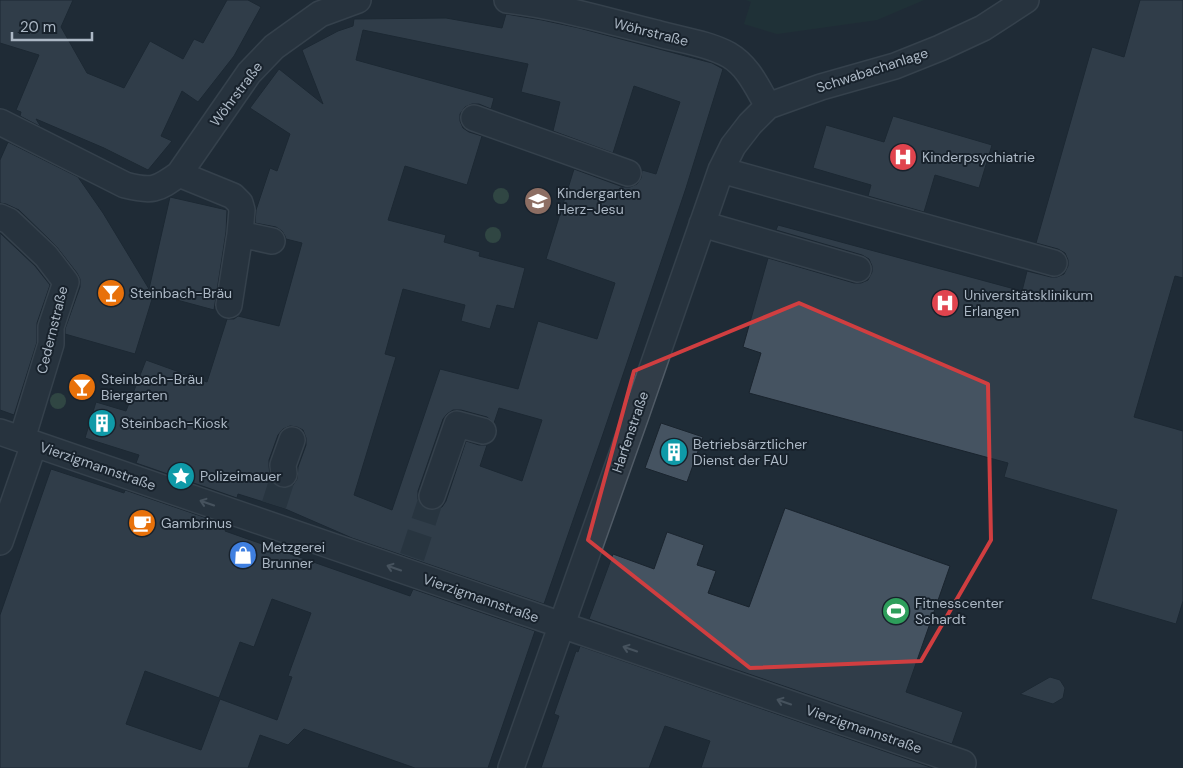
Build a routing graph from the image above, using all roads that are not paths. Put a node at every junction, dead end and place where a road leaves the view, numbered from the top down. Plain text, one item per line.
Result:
1 (358, 0) edge
2 (507, 0) edge
3 (1026, 0) edge
4 (768, 106) junction
5 (474, 118) dead end
6 (0, 122) edge
7 (721, 170) junction
8 (628, 173) dead end
9 (179, 174) junction
10 (0, 217) edge
11 (702, 224) junction
12 (240, 234) junction
13 (272, 241) dead end
14 (1054, 263) dead end
15 (858, 269) dead end
16 (230, 305) dead end
17 (483, 431) dead end
18 (19, 438) edge
19 (292, 440) dead end
20 (284, 474) tunnel mouth
21 (432, 496) tunnel mouth
22 (0, 542) edge
23 (562, 625) junction
24 (962, 766) edge
25 (511, 768) edge

1 - 9 street, Wöhrstraße
2 - 4 street, Wöhrstraße
3 - 4 street, Schwabachanlage
4 - 7 street, Harfenstraße
5 - 8 street
6 - 9 street, Wöhrstraße
7 - 11 street, Harfenstraße
7 - 14 street
9 - 12 street
10 - 18 street, Cedernstraße
11 - 15 street
11 - 23 street, Harfenstraße
12 - 13 street
12 - 16 street
17 - 21 street
18 - 22 street, Cedernstraße
23 -> 18 street, Vierzigmannstraße
19 - 20 street
24 -> 23 street, Vierzigmannstraße
23 - 25 street, Harfenstraße

